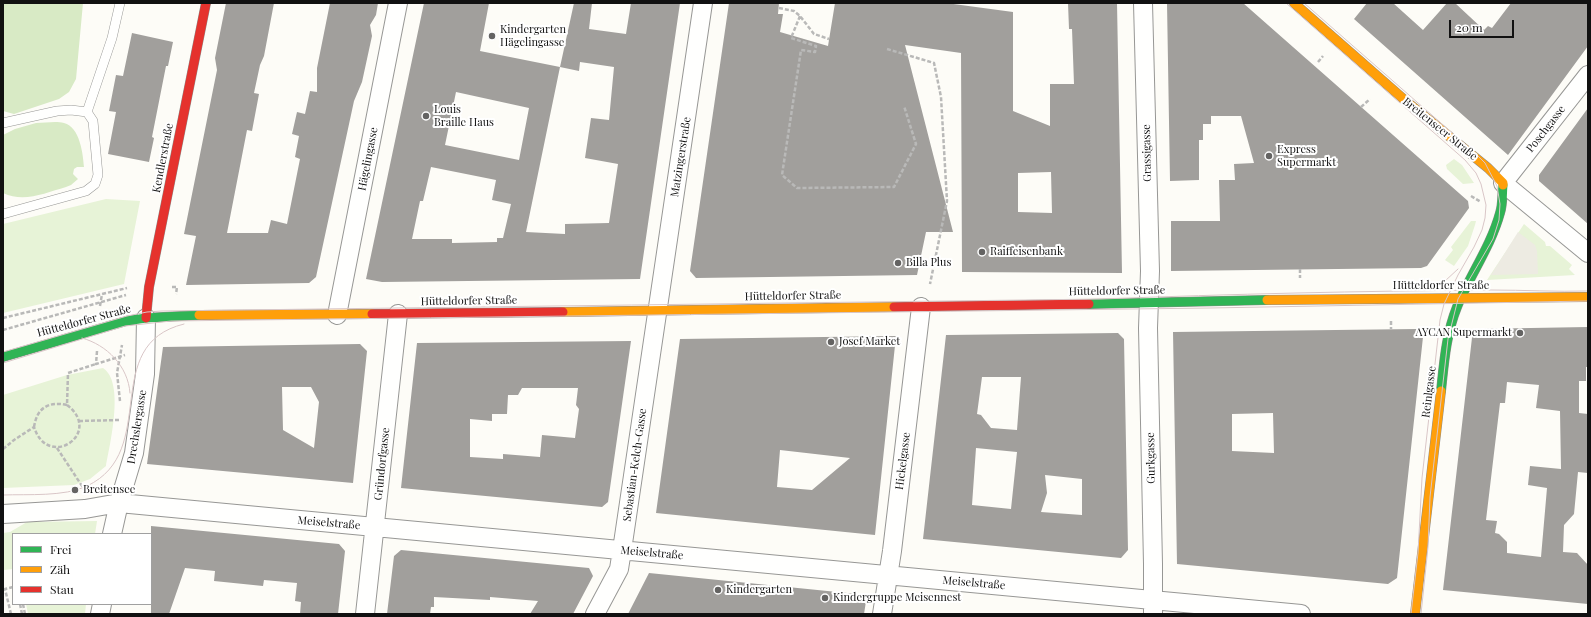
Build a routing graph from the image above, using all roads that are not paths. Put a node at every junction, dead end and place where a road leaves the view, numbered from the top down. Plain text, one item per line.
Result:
1 (120, 3) edge
2 (206, 3) edge
3 (398, 3) edge
4 (704, 3) edge
5 (1143, 3) edge
6 (1294, 3) edge
7 (1588, 75) edge
8 (87, 112) junction
9 (3, 123) edge
10 (1503, 183) junction
11 (3, 214) edge
12 (1588, 253) edge
13 (1588, 297) edge
14 (1460, 299) junction
15 (1148, 302) junction
16 (921, 307) junction
17 (657, 310) junction
18 (398, 314) junction
19 (337, 315) junction
20 (146, 318) junction
21 (3, 357) edge
22 (119, 503) junction
23 (3, 514) edge
24 (376, 527) junction
25 (112, 533) edge
26 (622, 550) junction
27 (888, 575) junction
28 (1153, 607) edge
29 (365, 614) edge
30 (595, 614) edge
31 (882, 614) edge
32 (1301, 614) edge
33 (1416, 614) edge

1 - 8 lane
2 - 20 main road, Kendlerstraße
3 - 19 street, Hägelingasse
4 - 17 street, Matzingerstraße
5 - 15 street, Grassigasse
6 - 10 main road, Breitenseer Straße
7 - 10 street, Poschgasse
8 - 9 lane
8 - 11 lane
10 - 12 street, Breitenseer Straße
10 - 14 main road, Reinlgasse
13 - 14 main road, Hütteldorfer Straße
14 - 15 main road, Hütteldorfer Straße
14 - 33 main road, Reinlgasse
15 - 16 main road, Hütteldorfer Straße
15 - 28 street, Gurkgasse
16 - 17 main road, Hütteldorfer Straße
16 - 27 street, Hickelgasse
17 - 18 main road, Hütteldorfer Straße
17 - 26 street, Sebastian-Kelch-Gasse
18 - 19 main road, Hütteldorfer Straße
18 - 24 street, Gründorfgasse
19 - 20 main road, Hütteldorfer Straße
20 - 21 main road, Hütteldorfer Straße
20 - 22 street, Drechslergasse
22 - 23 street, Meiselstraße
22 - 24 street, Meiselstraße
22 - 25 street, Drechslergasse
24 - 26 street, Meiselstraße
24 - 29 street, Gründorfgasse
26 - 27 street, Meiselstraße
26 - 30 street, Sebastian-Kelch-Gasse
27 - 28 street, Meiselstraße
27 - 31 street, Hickelgasse
28 - 32 street, Meiselstraße

